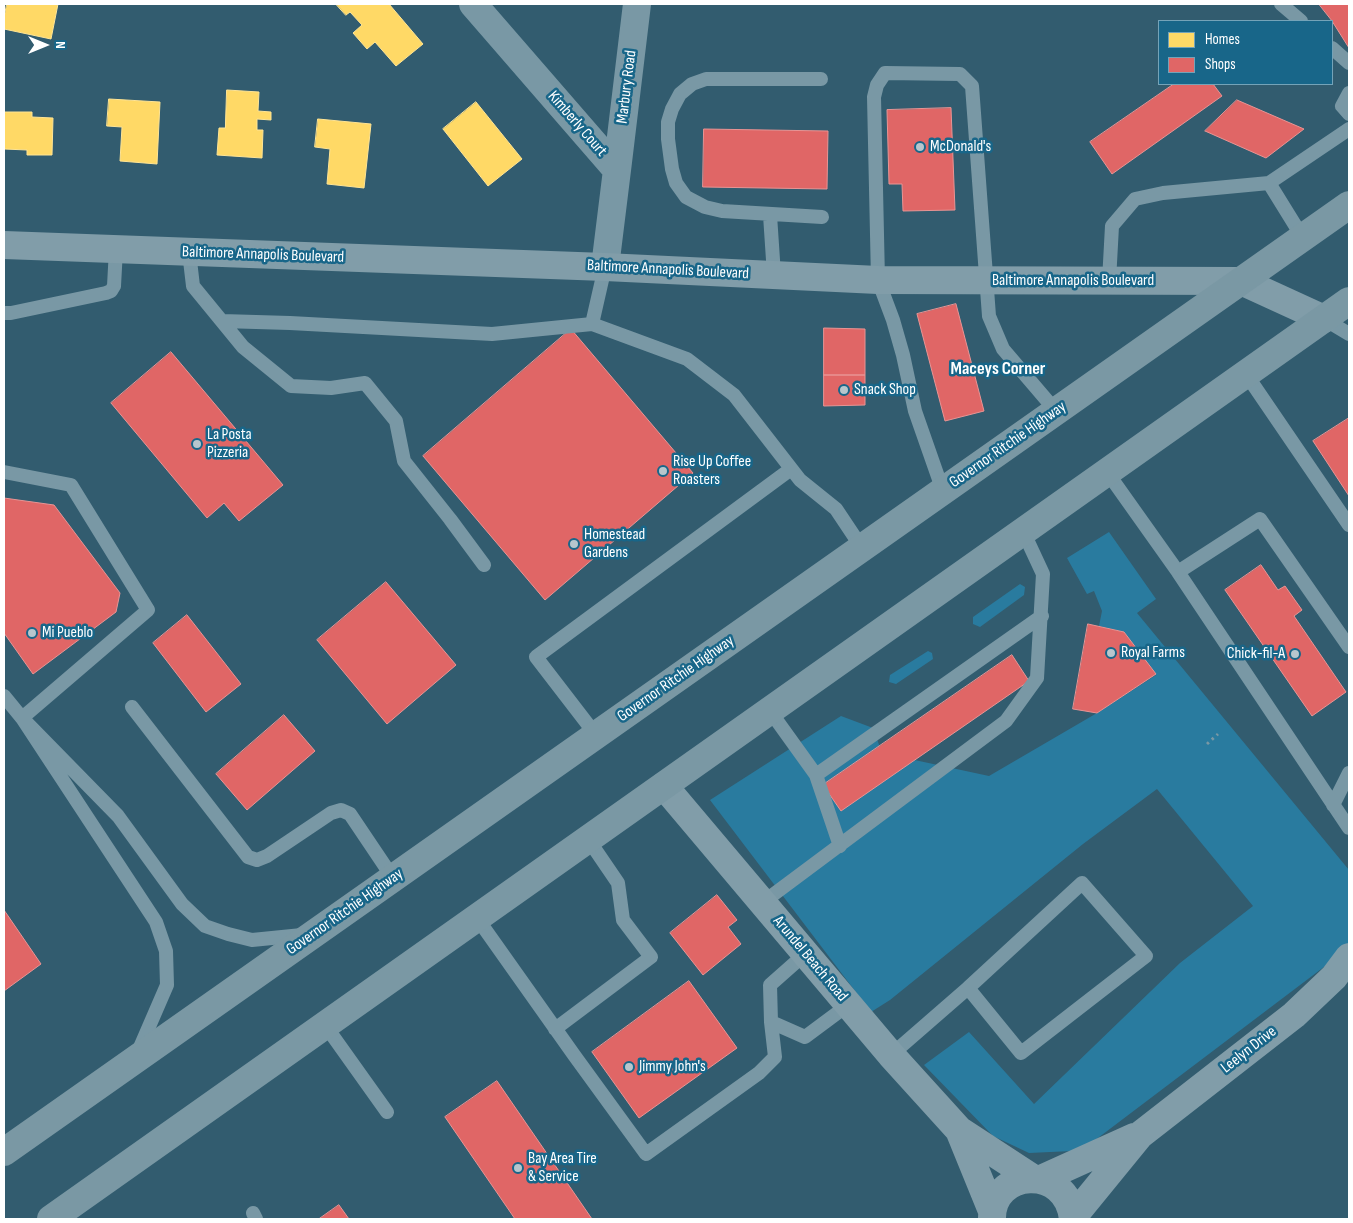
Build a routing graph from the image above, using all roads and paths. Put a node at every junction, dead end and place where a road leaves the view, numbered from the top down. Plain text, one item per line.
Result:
1 (473, 4) edge
2 (637, 4) edge
3 (1281, 4) edge
4 (1300, 20) edge
5 (1333, 49) edge
6 (1349, 63) edge
7 (821, 79) dead end
8 (1349, 93) edge
9 (1349, 114) edge
10 (1349, 128) edge
11 (617, 170) junction
12 (1269, 183) junction
13 (1349, 205) edge
14 (770, 215) junction
15 (822, 217) dead end
16 (1303, 238) junction
17 (4, 245) edge
18 (116, 249) junction
19 (189, 252) junction
20 (606, 267) junction
21 (774, 275) junction
22 (878, 280) junction
23 (986, 281) junction
24 (1109, 281) junction
25 (1241, 281) junction
26 (1349, 301) edge
27 (4, 313) edge
28 (1324, 319) junction
29 (222, 322) junction
30 (592, 324) junction
31 (1349, 334) edge
32 (1246, 374) junction
33 (1056, 411) junction
34 (791, 468) junction
35 (4, 472) edge
36 (1107, 472) junction
37 (943, 491) junction
38 (1349, 525) edge
39 (1023, 531) junction
40 (862, 548) junction
41 (484, 565) dead end
42 (1178, 572) junction
43 (1042, 616) junction
44 (1349, 647) edge
45 (4, 696) edge
46 (132, 707) dead end
47 (770, 711) junction
48 (22, 718) junction
49 (1218, 734) dead end
50 (596, 735) junction
51 (1207, 744) dead end
52 (1349, 774) edge
53 (816, 775) junction
54 (664, 786) junction
55 (1333, 805) junction
56 (1349, 828) edge
57 (588, 839) junction
58 (840, 846) junction
59 (393, 878) junction
60 (762, 902) junction
61 (477, 918) junction
62 (313, 934) junction
63 (805, 954) junction
64 (1349, 957) edge
65 (968, 988) junction
66 (848, 1005) junction
67 (771, 1022) junction
68 (325, 1025) junction
69 (555, 1029) junction
70 (890, 1054) junction
71 (135, 1059) junction
72 (387, 1112) dead end
73 (58, 1114) junction
74 (959, 1130) junction
75 (1140, 1134) junction
76 (4, 1152) edge
77 (4, 1165) edge
78 (1037, 1179) junction
79 (992, 1217) edge
80 (1073, 1218) edge
81 (51, 1219) edge

1 - 11 street, Kimberly Court
2 - 11 street, Marbury Road
3 - 4 lane
5 - 6 lane
7 - 14 lane
8 - 9 lane
10 - 12 lane
11 - 20 street, Kimberly Court
12 - 16 lane
12 - 24 lane
13 - 16 highway, Governor Ritchie Highway
14 - 15 lane
14 - 21 lane
16 - 25 highway, Governor Ritchie Highway
17 - 18 street, Baltimore Annapolis Boulevard
18 - 19 street, Baltimore Annapolis Boulevard
18 - 27 lane
19 - 20 street, Baltimore Annapolis Boulevard
19 - 29 lane
20 - 21 street, Baltimore Annapolis Boulevard
20 - 30 lane
21 - 22 street, Baltimore Annapolis Boulevard
22 - 23 street, Baltimore Annapolis Boulevard
22 - 23 lane
22 - 37 lane
23 - 24 street, Baltimore Annapolis Boulevard
23 - 33 lane
24 - 25 street, Baltimore Annapolis Boulevard
25 - 28 street, Baltimore Annapolis Boulevard
25 - 33 highway, Governor Ritchie Highway
26 - 28 highway
28 - 31 lane
28 - 32 highway
29 - 30 lane
29 - 41 lane
30 - 34 lane
32 - 36 highway
32 - 38 lane
33 - 37 highway, Governor Ritchie Highway
34 - 40 lane
34 - 50 lane
35 - 48 lane
36 - 39 highway
36 - 42 lane
37 - 40 highway, Governor Ritchie Highway
39 - 43 lane
39 - 47 highway
40 - 50 highway, Governor Ritchie Highway
42 - 44 lane
42 - 55 lane
43 - 53 lane
43 - 58 lane
45 - 48 lane
46 - 59 lane
47 - 53 lane
47 - 54 highway
48 - 62 lane
48 - 71 lane
49 - 51 path
50 - 59 highway, Governor Ritchie Highway
52 - 55 lane
53 - 58 lane
54 - 57 highway
54 - 60 street, Arundel Beach Road
55 - 56 lane
57 - 61 highway
57 - 69 lane
58 - 60 lane
59 - 62 highway, Governor Ritchie Highway
60 - 63 street, Arundel Beach Road
61 - 68 highway
61 - 69 lane
62 - 71 highway, Governor Ritchie Highway
63 - 66 street, Arundel Beach Road
63 - 67 lane
64 - 75 street, Leelyn Drive
65 - 65 lane
65 - 70 lane
66 - 67 lane
66 - 70 street, Arundel Beach Road
67 - 69 lane
68 - 72 lane
68 - 81 highway
70 - 74 street, Arundel Beach Road
71 - 73 highway, Governor Ritchie Highway
73 - 76 highway, Governor Ritchie Highway
73 - 77 lane
74 - 78 street, Arundel Beach Road
74 - 79 street, Arundel Beach Road
75 - 78 street, Leelyn Drive
75 - 80 street, Leelyn Drive
78 - 79 street, Leelyn Drive
78 - 80 street, Arundel Beach Road

